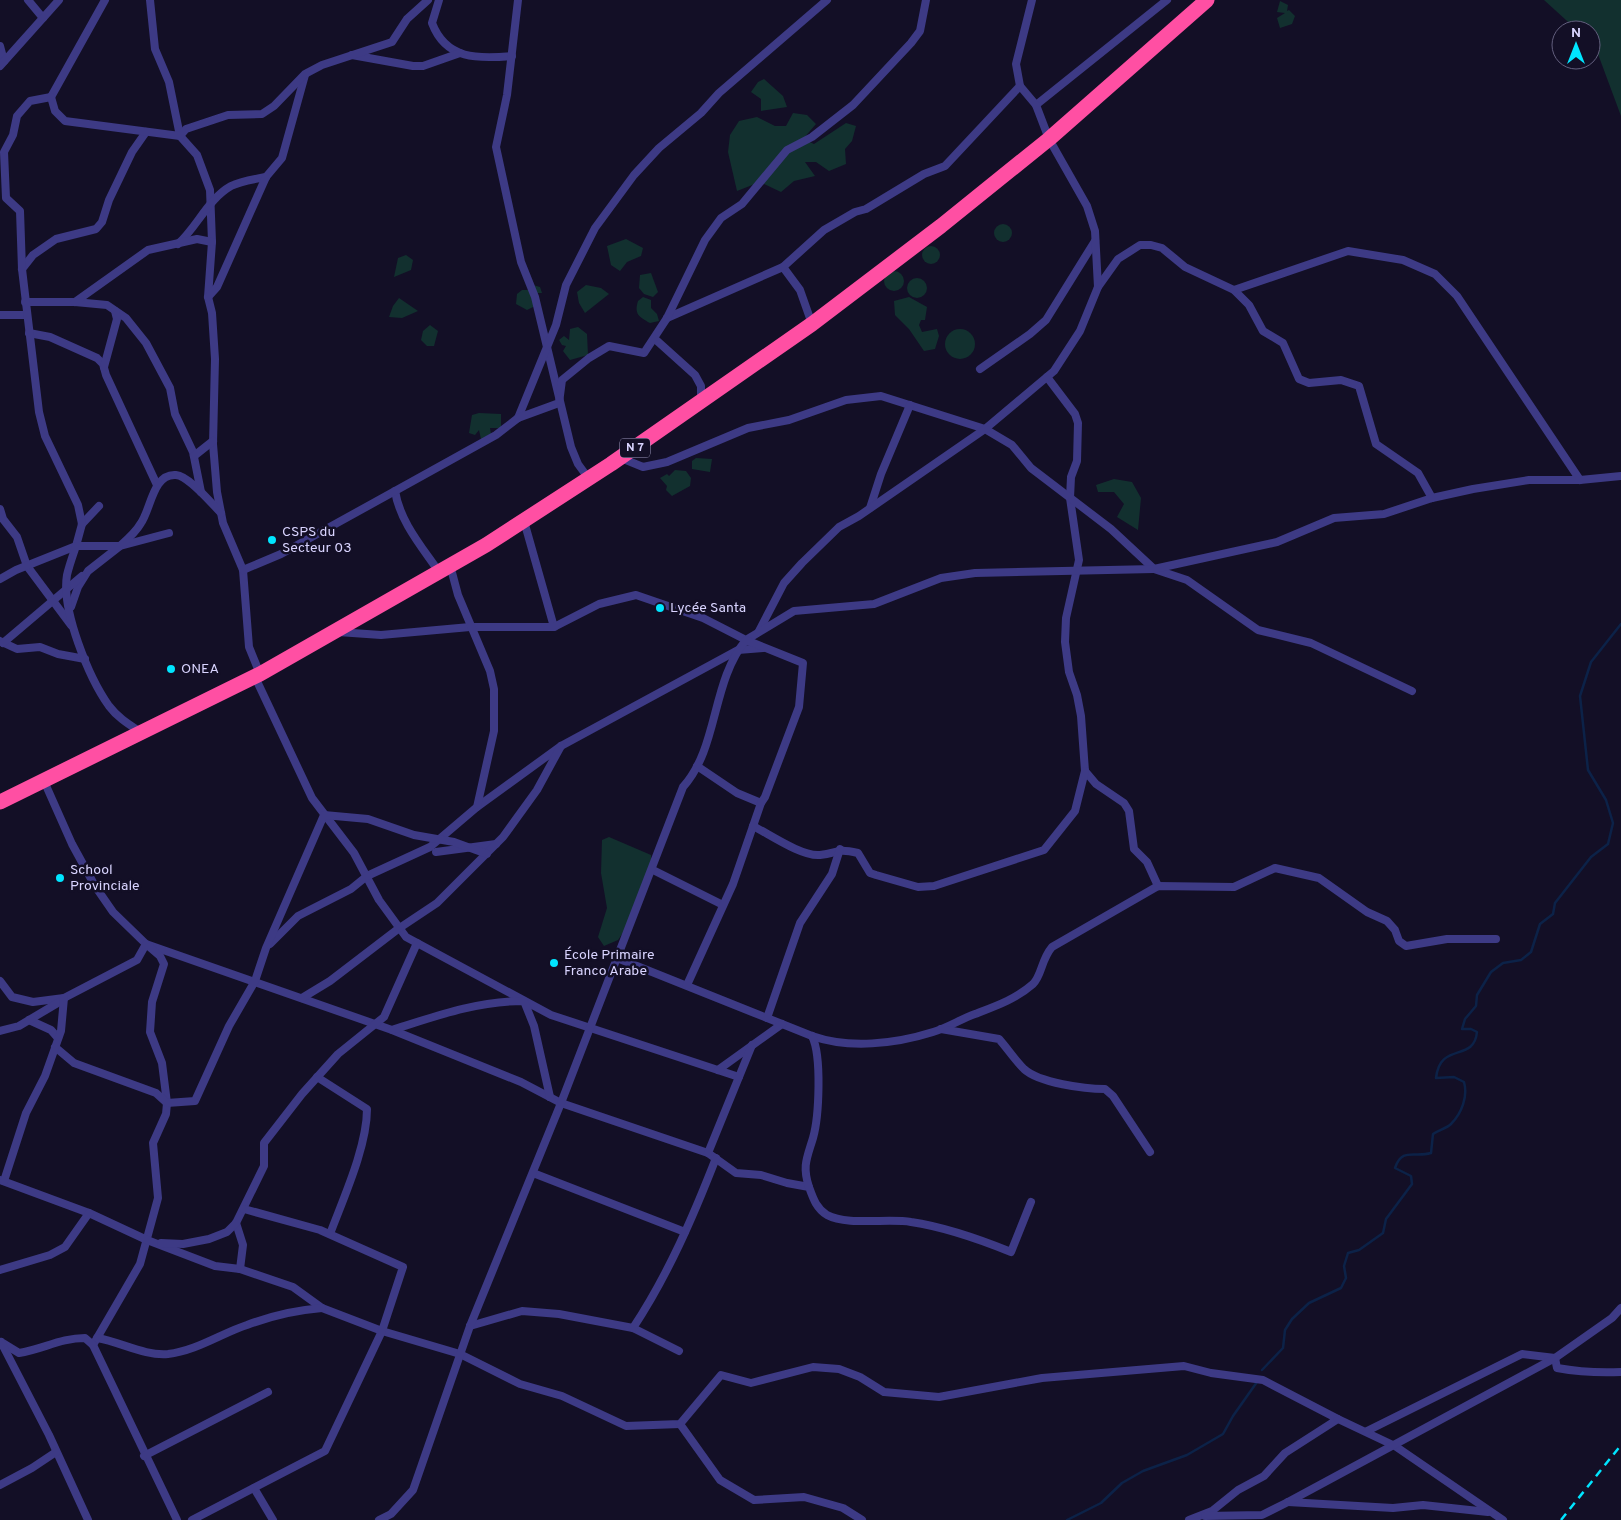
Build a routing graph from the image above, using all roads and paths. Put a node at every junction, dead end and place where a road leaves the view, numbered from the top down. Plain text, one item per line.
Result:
1 (28, 0) edge
2 (59, 0) edge
3 (104, 0) edge
4 (150, 0) edge
5 (428, 0) edge
6 (439, 0) edge
7 (518, 0) edge
8 (827, 0) edge
9 (926, 0) edge
10 (1032, 0) edge
11 (1167, 0) edge
12 (1207, 0) edge
13 (43, 18) junction
14 (0, 46) edge
15 (460, 53) junction
16 (352, 55) junction
17 (512, 56) junction
18 (2, 64) edge
19 (305, 74) junction
20 (1020, 86) junction
21 (51, 97) junction
22 (1036, 105) junction
23 (146, 132) junction
24 (180, 136) junction
25 (1049, 139) junction
26 (2, 153) edge
27 (266, 176) junction
28 (3, 197) edge
29 (210, 204) junction
30 (1096, 241) junction
31 (212, 242) junction
32 (177, 244) junction
33 (783, 267) junction
34 (22, 269) junction
35 (1098, 287) junction
36 (1234, 290) junction
37 (208, 297) junction
38 (25, 302) junction
39 (75, 302) junction
40 (114, 310) junction
41 (0, 315) edge
42 (27, 315) junction
43 (667, 318) junction
44 (812, 324) junction
45 (30, 333) junction
46 (655, 339) junction
47 (547, 344) junction
48 (104, 367) junction
49 (980, 369) dead end
50 (1047, 377) junction
51 (559, 403) junction
52 (700, 403) junction
53 (910, 405) junction
54 (518, 418) junction
55 (986, 430) junction
56 (213, 441) junction
57 (194, 456) junction
58 (620, 458) junction
59 (1621, 476) edge
60 (589, 479) junction
61 (1580, 480) junction
62 (157, 485) junction
63 (395, 491) junction
64 (201, 493) junction
65 (1070, 498) junction
66 (1432, 498) junction
67 (99, 506) dead end
68 (870, 508) junction
69 (0, 509) edge
70 (222, 514) junction
71 (524, 521) junction
72 (82, 524) junction
73 (169, 533) dead end
74 (76, 546) junction
75 (120, 546) junction
76 (38, 562) junction
77 (26, 566) junction
78 (444, 568) junction
79 (1154, 569) junction
80 (243, 570) junction
81 (88, 571) junction
82 (1077, 573) junction
83 (35, 578) junction
84 (0, 579) edge
85 (68, 588) junction
86 (52, 602) junction
87 (70, 611) junction
88 (73, 627) junction
89 (470, 627) junction
90 (554, 628) junction
91 (759, 631) junction
92 (334, 632) junction
93 (746, 640) junction
94 (1, 642) edge
95 (767, 648) junction
96 (738, 650) junction
97 (86, 659) junction
98 (257, 675) junction
99 (1412, 690) dead end
100 (142, 733) junction
101 (561, 746) junction
102 (697, 766) junction
103 (1085, 771) junction
104 (44, 781) junction
105 (0, 802) edge
106 (761, 803) junction
107 (477, 807) junction
108 (324, 815) junction
109 (752, 826) junction
110 (440, 840) junction
111 (496, 844) junction
112 (468, 847) junction
113 (840, 849) junction
114 (436, 852) dead end
115 (487, 854) junction
116 (653, 870) junction
117 (367, 876) junction
118 (1158, 886) junction
119 (723, 905) junction
120 (398, 929) junction
121 (1496, 939) dead end
122 (417, 943) junction
123 (146, 944) junction
124 (266, 948) junction
125 (617, 958) junction
126 (0, 981) edge
127 (255, 981) junction
128 (687, 985) junction
129 (64, 998) junction
130 (302, 998) junction
131 (524, 1002) junction
132 (767, 1018) junction
133 (29, 1020) junction
134 (782, 1024) junction
135 (376, 1026) junction
136 (590, 1026) junction
137 (941, 1029) junction
138 (392, 1030) junction
139 (0, 1031) edge
140 (812, 1036) junction
141 (58, 1038) junction
142 (752, 1045) junction
143 (55, 1047) junction
144 (718, 1070) junction
145 (317, 1077) junction
146 (739, 1077) junction
147 (550, 1097) junction
148 (167, 1103) junction
149 (561, 1103) junction
150 (1150, 1152) dead end
151 (708, 1153) junction
152 (716, 1158) junction
153 (533, 1173) junction
154 (2, 1180) edge
155 (808, 1186) junction
156 (1031, 1202) dead end
157 (244, 1209) junction
158 (89, 1212) junction
159 (236, 1223) junction
160 (685, 1232) junction
161 (330, 1234) junction
162 (150, 1241) junction
163 (0, 1270) edge
164 (240, 1270) junction
165 (322, 1308) junction
166 (1621, 1308) edge
167 (470, 1326) junction
168 (633, 1328) junction
169 (382, 1331) junction
170 (98, 1338) junction
171 (0, 1341) edge
172 (93, 1345) junction
173 (679, 1351) dead end
174 (460, 1354) junction
175 (1555, 1358) junction
176 (1621, 1372) edge
177 (268, 1392) dead end
178 (1338, 1419) junction
179 (680, 1424) junction
180 (1368, 1431) junction
181 (1395, 1446) junction
182 (56, 1452) junction
183 (144, 1456) junction
184 (0, 1484) edge
185 (254, 1488) junction
186 (1288, 1502) junction
187 (1488, 1512) junction
188 (1199, 1516) junction
189 (88, 1520) edge
190 (177, 1520) edge
191 (192, 1520) edge
192 (273, 1520) edge
193 (379, 1520) edge
194 (862, 1520) edge
195 (1189, 1520) edge
196 (1503, 1520) edge

1 - 13 street
2 - 13 street
3 - 21 street
4 - 24 street
5 - 16 street
6 - 15 street
7 - 17 street
8 - 47 street
9 - 43 street
10 - 20 street
11 - 22 street
12 - 25 highway, N 7
13 - 18 street
14 - 18 street
15 - 16 street
15 - 17 street
16 - 19 street
17 - 47 street
19 - 24 street
19 - 27 street
20 - 22 street
20 - 33 street
21 - 23 street
21 - 26 street
22 - 25 street
23 - 24 street
23 - 34 street
24 - 29 street
25 - 30 street
25 - 44 highway, N 7
26 - 28 street
27 - 29 street
27 - 37 street
28 - 34 street
29 - 31 street
29 - 32 street
30 - 35 street
30 - 49 street
31 - 32 street
31 - 37 street
32 - 39 street
33 - 43 street
33 - 44 street
34 - 38 street
35 - 36 street
35 - 50 street
36 - 61 street
36 - 66 street
37 - 56 street
38 - 39 street
38 - 42 street
39 - 40 street
40 - 48 street
40 - 57 street
41 - 42 street
42 - 45 street
43 - 46 street
44 - 52 highway, N 7
45 - 48 street
45 - 72 street
46 - 51 street
46 - 52 street
47 - 51 street
47 - 54 street
48 - 62 street
50 - 55 street
50 - 65 street
51 - 54 street
51 - 60 street
52 - 58 highway, N 7
53 - 55 street
53 - 58 street
53 - 68 street
54 - 63 street
55 - 65 street
55 - 68 street
56 - 57 street
56 - 70 street
57 - 64 street
58 - 60 highway, N 7
59 - 61 street
60 - 71 highway, N 7
61 - 66 street
62 - 64 street
62 - 75 street
63 - 78 street
63 - 80 street
64 - 70 street
65 - 79 street
65 - 82 street
66 - 79 street
67 - 72 street
68 - 91 street
69 - 77 street
70 - 80 street
71 - 78 highway, N 7
71 - 90 street
72 - 74 street
73 - 75 street
74 - 75 street
74 - 76 street
74 - 85 street
75 - 81 street
76 - 77 street
76 - 83 street
77 - 83 street
77 - 84 street
78 - 89 street
78 - 92 highway, N 7
79 - 82 street
79 - 99 street
80 - 98 street
81 - 85 street
81 - 87 street
82 - 91 street
82 - 103 street
83 - 86 street
85 - 86 street
85 - 87 street
86 - 88 street
86 - 94 street
87 - 88 street
88 - 97 street
89 - 90 street
89 - 92 street
89 - 107 street
90 - 93 street
91 - 93 street
92 - 98 highway, N 7
93 - 95 street
93 - 96 street
94 - 97 street
95 - 96 street
95 - 106 street
96 - 101 street
96 - 102 street
97 - 100 street
98 - 100 highway, N 7
98 - 108 street
100 - 104 highway, N 7
101 - 107 street
101 - 111 street
102 - 106 street
102 - 116 street
103 - 113 street
103 - 118 street
104 - 105 highway, N 7
104 - 123 street
106 - 109 street
107 - 110 street
108 - 110 street
108 - 117 street
108 - 124 street
109 - 113 street
109 - 119 street
110 - 112 street
110 - 117 street
111 - 112 street
111 - 115 street
112 - 114 street
112 - 115 street
113 - 132 street
115 - 120 street
116 - 119 street
116 - 125 street
117 - 120 street
117 - 124 street
118 - 121 street
118 - 137 street
119 - 128 street
120 - 122 street
120 - 130 street
122 - 131 street
122 - 135 street
123 - 127 street
123 - 129 street
123 - 148 street
124 - 127 street
125 - 128 street
125 - 136 street
126 - 129 street
127 - 130 street
127 - 148 street
128 - 132 street
129 - 133 street
129 - 141 street
130 - 135 street
131 - 136 street
131 - 138 street
131 - 147 street
132 - 134 street
133 - 139 street
133 - 141 street
134 - 140 street
134 - 142 street
135 - 138 street
135 - 145 street
136 - 144 street
136 - 149 street
137 - 140 street
137 - 150 street
138 - 147 street
140 - 155 street
141 - 143 street
142 - 144 street
142 - 146 street
143 - 148 street
143 - 154 street
144 - 146 street
145 - 157 street
145 - 161 street
146 - 151 street
147 - 149 street
148 - 162 street
149 - 151 street
149 - 153 street
151 - 152 street
152 - 155 street
152 - 160 street
153 - 160 street
153 - 167 street
154 - 158 street
155 - 156 street
157 - 159 street
157 - 161 street
158 - 162 street
158 - 163 street
159 - 162 street
159 - 164 street
160 - 168 street
161 - 169 street
162 - 164 street
162 - 170 street
164 - 165 street
165 - 169 street
165 - 170 street
166 - 175 street
167 - 168 street
167 - 174 street
168 - 173 street
169 - 174 street
169 - 185 street
170 - 172 street
171 - 172 street
171 - 182 street
172 - 183 street
174 - 179 street
174 - 193 street
175 - 176 street
175 - 180 street
175 - 181 street
177 - 183 street
178 - 179 street
178 - 180 street
178 - 188 street
179 - 194 street
180 - 181 street
181 - 186 street
181 - 187 street
182 - 184 street
182 - 189 street
183 - 190 street
185 - 191 street
185 - 192 street
186 - 187 street
186 - 188 street
187 - 196 street
188 - 195 street

